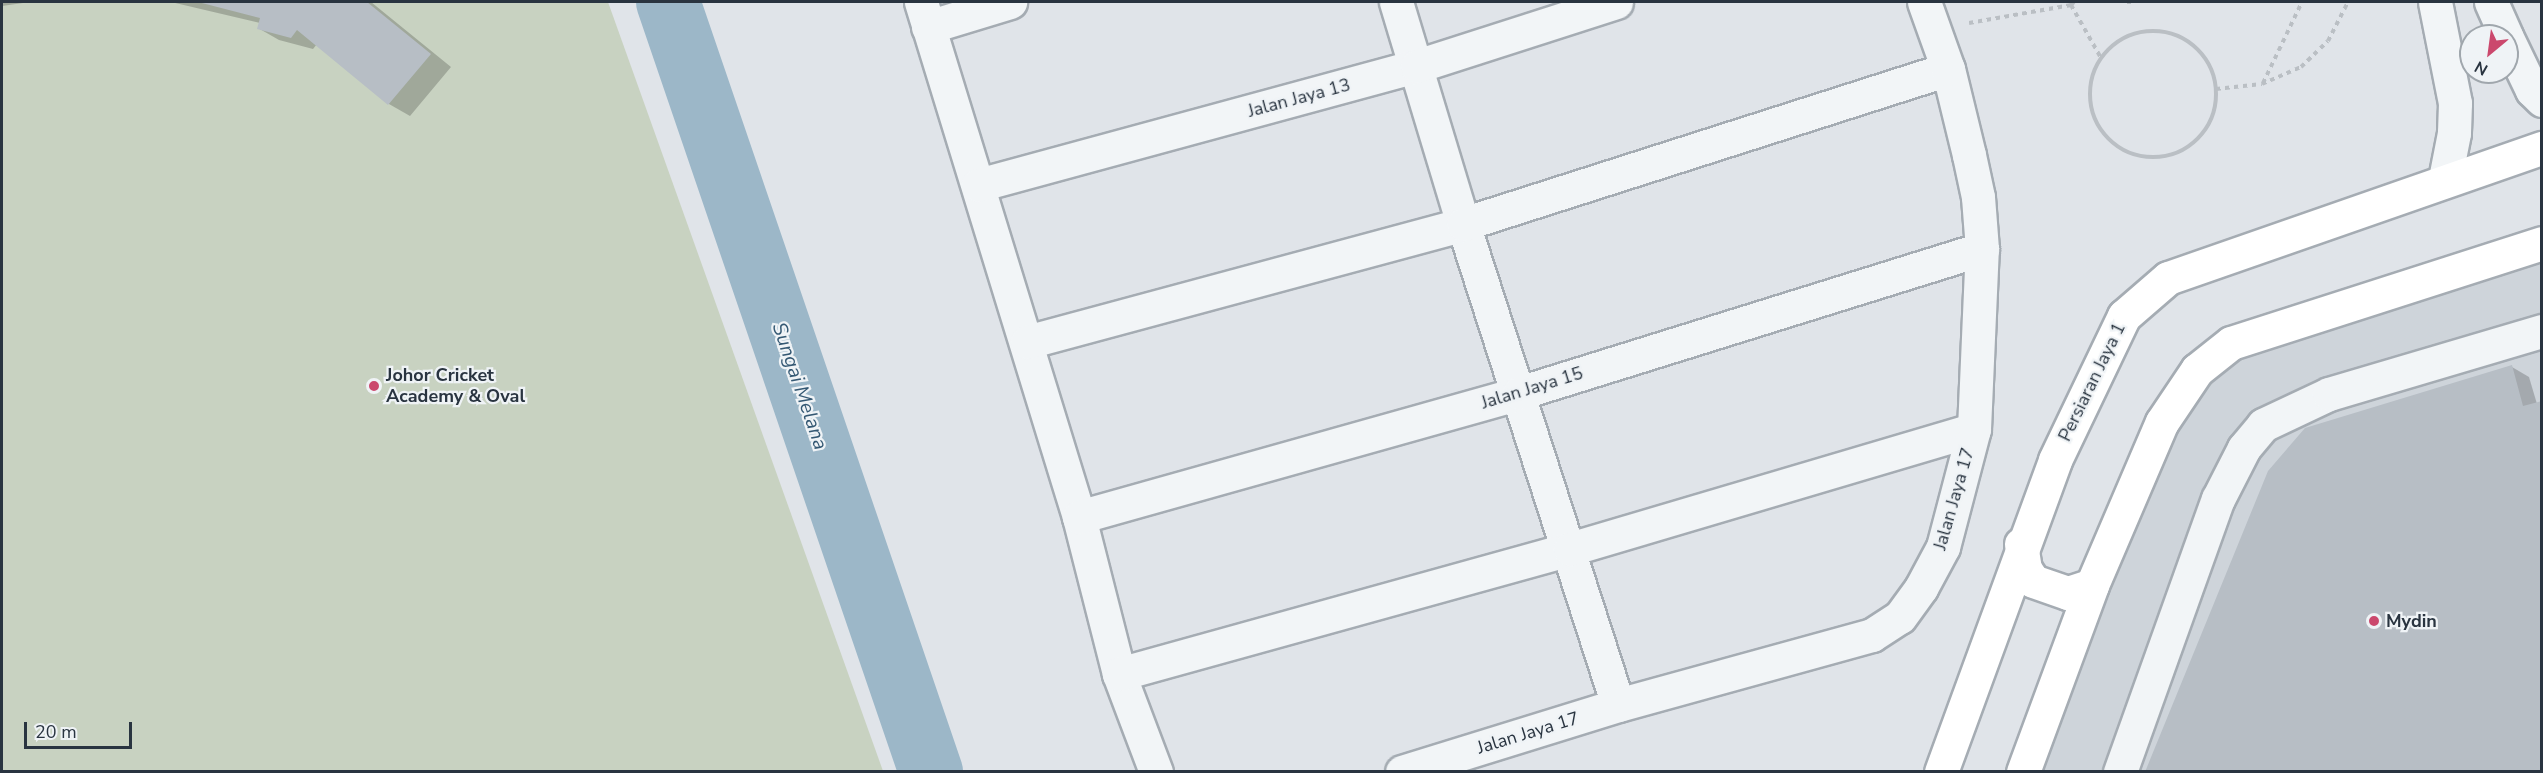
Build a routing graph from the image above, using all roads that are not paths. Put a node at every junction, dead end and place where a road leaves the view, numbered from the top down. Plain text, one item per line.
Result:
1 (1010, 2) edge
2 (1396, 2) edge
3 (1616, 2) edge
4 (2435, 2) edge
5 (2491, 2) edge
6 (925, 14) edge
7 (1928, 16) edge
8 (2500, 24) edge
9 (2519, 64) edge
10 (1417, 66) junction
11 (1948, 69) junction
12 (2541, 100) edge
13 (2541, 148) edge
14 (2445, 179) junction
15 (978, 185) junction
16 (1462, 224) junction
17 (2541, 243) edge
18 (1982, 249) junction
19 (2541, 331) edge
20 (1027, 342) junction
21 (1519, 393) junction
22 (1974, 429) junction
23 (1079, 517) junction
24 (2021, 544) junction
25 (1570, 549) junction
26 (2092, 585) junction
27 (1119, 674) junction
28 (1618, 705) junction
29 (1156, 771) edge
30 (1402, 771) edge
31 (1941, 771) edge
32 (2023, 771) edge
33 (2120, 771) edge

1 - 6 street
2 - 10 street
3 - 10 street, Jalan Jaya 13
4 - 14 street
5 - 8 street
6 - 15 street
7 - 11 street, Jalan Jaya 17
9 - 12 street
10 - 15 street, Jalan Jaya 13
10 - 16 street
11 - 16 street
11 - 18 street, Jalan Jaya 17
13 - 14 main road, Persiaran Jaya 1
14 - 24 main road, Persiaran Jaya 1
15 - 20 street
16 - 20 street
16 - 21 street
17 - 26 main road
18 - 21 street, Jalan Jaya 15
18 - 22 street, Jalan Jaya 17
19 - 33 street
20 - 23 street
21 - 23 street, Jalan Jaya 15
21 - 25 street
22 - 25 street
22 - 28 street, Jalan Jaya 17
23 - 27 street
24 - 26 main road
24 - 31 main road, Persiaran Jaya 1
25 - 27 street
25 - 28 street
26 - 32 main road
27 - 29 street
28 - 30 street, Jalan Jaya 17

